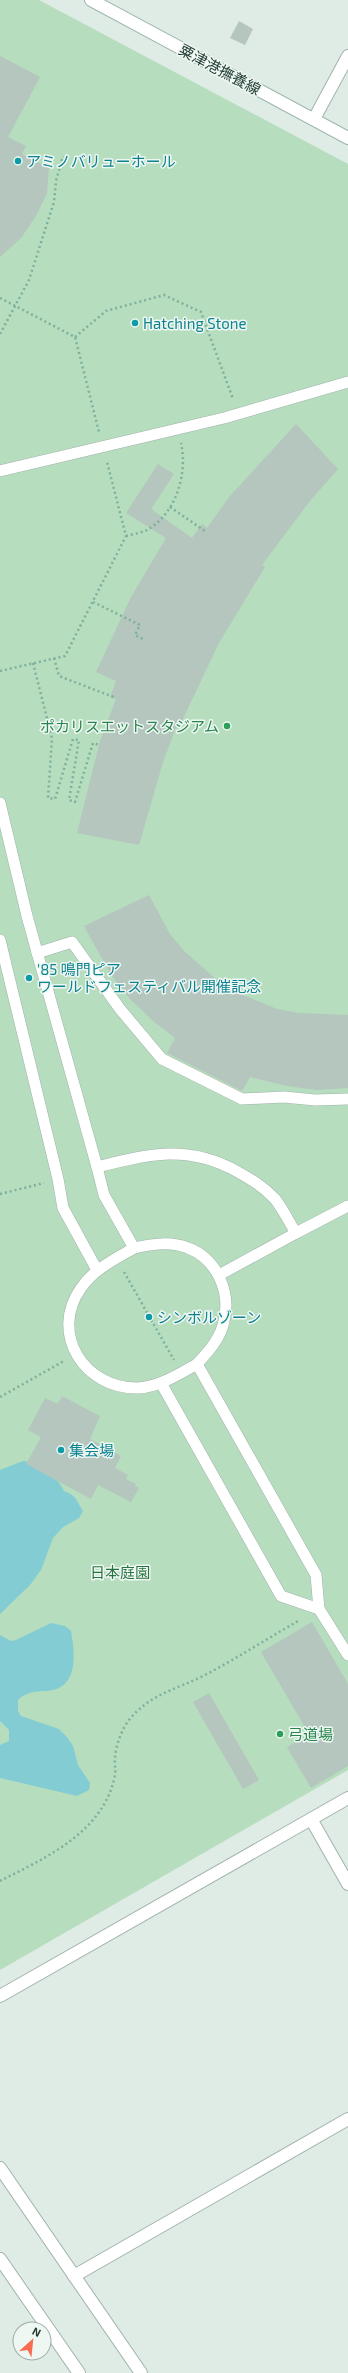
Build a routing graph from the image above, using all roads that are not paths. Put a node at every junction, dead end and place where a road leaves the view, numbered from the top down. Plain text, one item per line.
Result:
1 (91, 0) edge
2 (348, 56) edge
3 (314, 120) junction
4 (348, 138) edge
5 (348, 382) edge
6 (0, 471) edge
7 (0, 803) edge
8 (0, 940) edge
9 (37, 953) junction
10 (348, 1099) edge
11 (97, 1167) junction
12 (348, 1206) edge
13 (296, 1233) junction
14 (134, 1248) junction
15 (97, 1270) junction
16 (219, 1275) junction
17 (197, 1364) junction
18 (161, 1383) junction
19 (319, 1609) junction
20 (348, 1655) edge
21 (348, 1798) edge
22 (311, 1819) junction
23 (348, 1884) edge
24 (0, 1996) edge
25 (348, 2119) edge
26 (0, 2168) edge
27 (0, 2259) edge
28 (5, 2275) edge
29 (74, 2276) junction
30 (79, 2373) edge
31 (141, 2373) edge

1 - 3 street, 粟津港撫養線
2 - 3 street
3 - 4 street, 粟津港撫養線
5 - 6 lane
7 - 9 lane
8 - 15 lane
9 - 10 lane
9 - 11 lane
11 - 13 lane
11 - 14 lane
12 - 13 lane
13 - 16 lane
14 - 15 lane
14 - 16 lane
15 - 18 lane
16 - 17 lane
17 - 18 lane
17 - 19 lane
18 - 19 lane
19 - 20 lane
21 - 22 street
22 - 23 street
22 - 24 street
25 - 29 street
26 - 29 street
27 - 28 street
28 - 30 street
29 - 31 street

